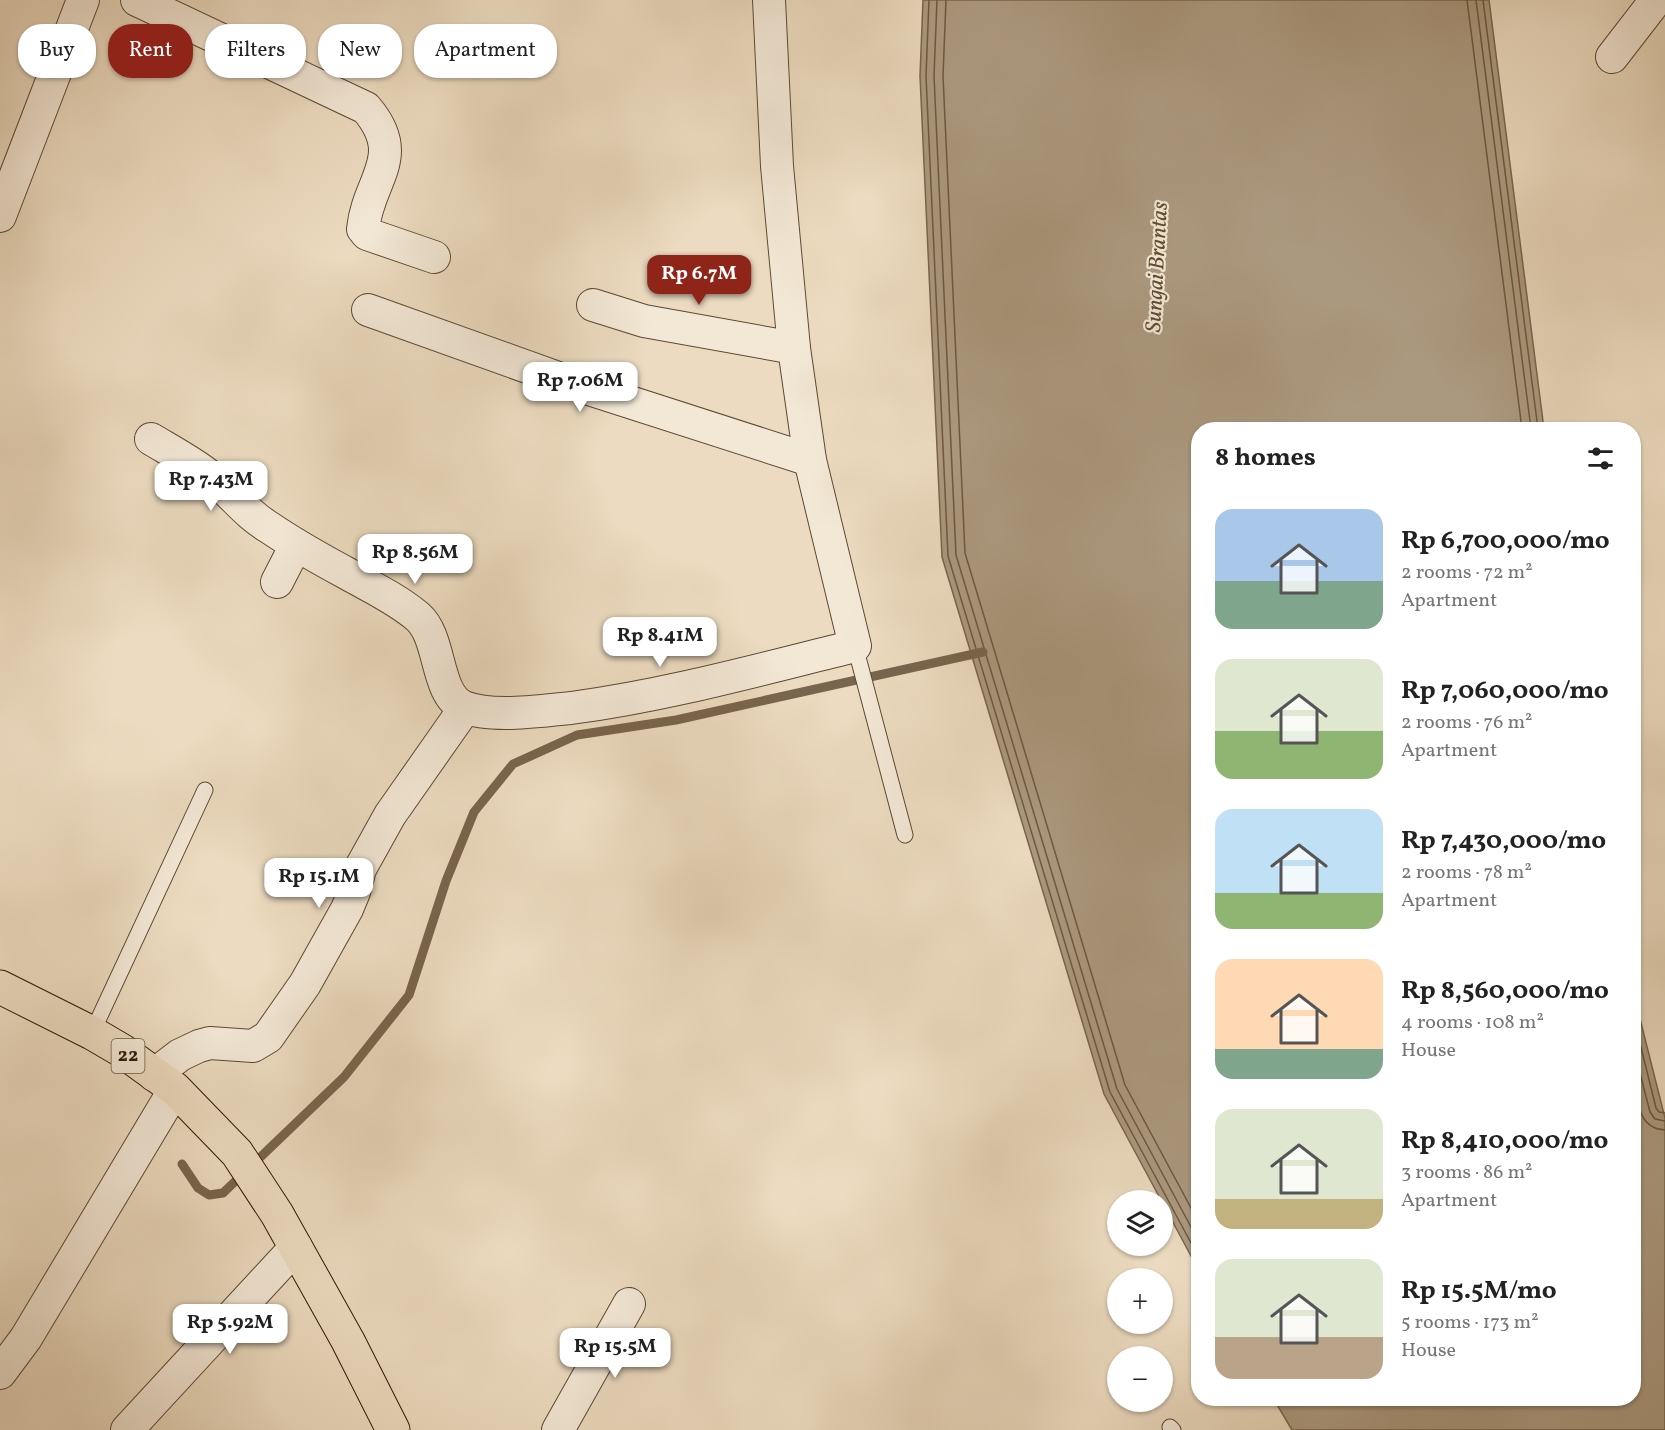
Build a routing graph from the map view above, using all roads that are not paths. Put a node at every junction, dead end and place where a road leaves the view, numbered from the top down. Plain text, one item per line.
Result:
1 (83, 0) edge
2 (138, 0) edge
3 (770, 0) edge
4 (1656, 0) edge
5 (1612, 57) dead end
6 (2, 205) edge
7 (434, 257) dead end
8 (593, 305) dead end
9 (368, 310) dead end
10 (794, 348) junction
11 (151, 439) dead end
12 (810, 460) junction
13 (296, 545) junction
14 (277, 582) dead end
15 (855, 646) junction
16 (465, 708) junction
17 (205, 790) dead end
18 (905, 835) dead end
19 (0, 987) edge
20 (92, 1033) junction
21 (165, 1082) junction
22 (296, 1247) junction
23 (629, 1304) dead end
24 (0, 1373) edge
25 (127, 1430) edge
26 (393, 1430) edge
27 (558, 1430) edge

1 - 6 street
2 - 7 street
3 - 10 street
4 - 5 street
8 - 10 street
9 - 12 street
10 - 12 street
11 - 13 street
12 - 15 street
13 - 14 street
13 - 16 street
15 - 16 street
15 - 18 lane
16 - 21 street
17 - 20 lane
19 - 20 highway, 22
20 - 21 highway, 22
21 - 22 highway, 22
21 - 24 street
22 - 25 street
22 - 26 highway, 22
23 - 27 street

